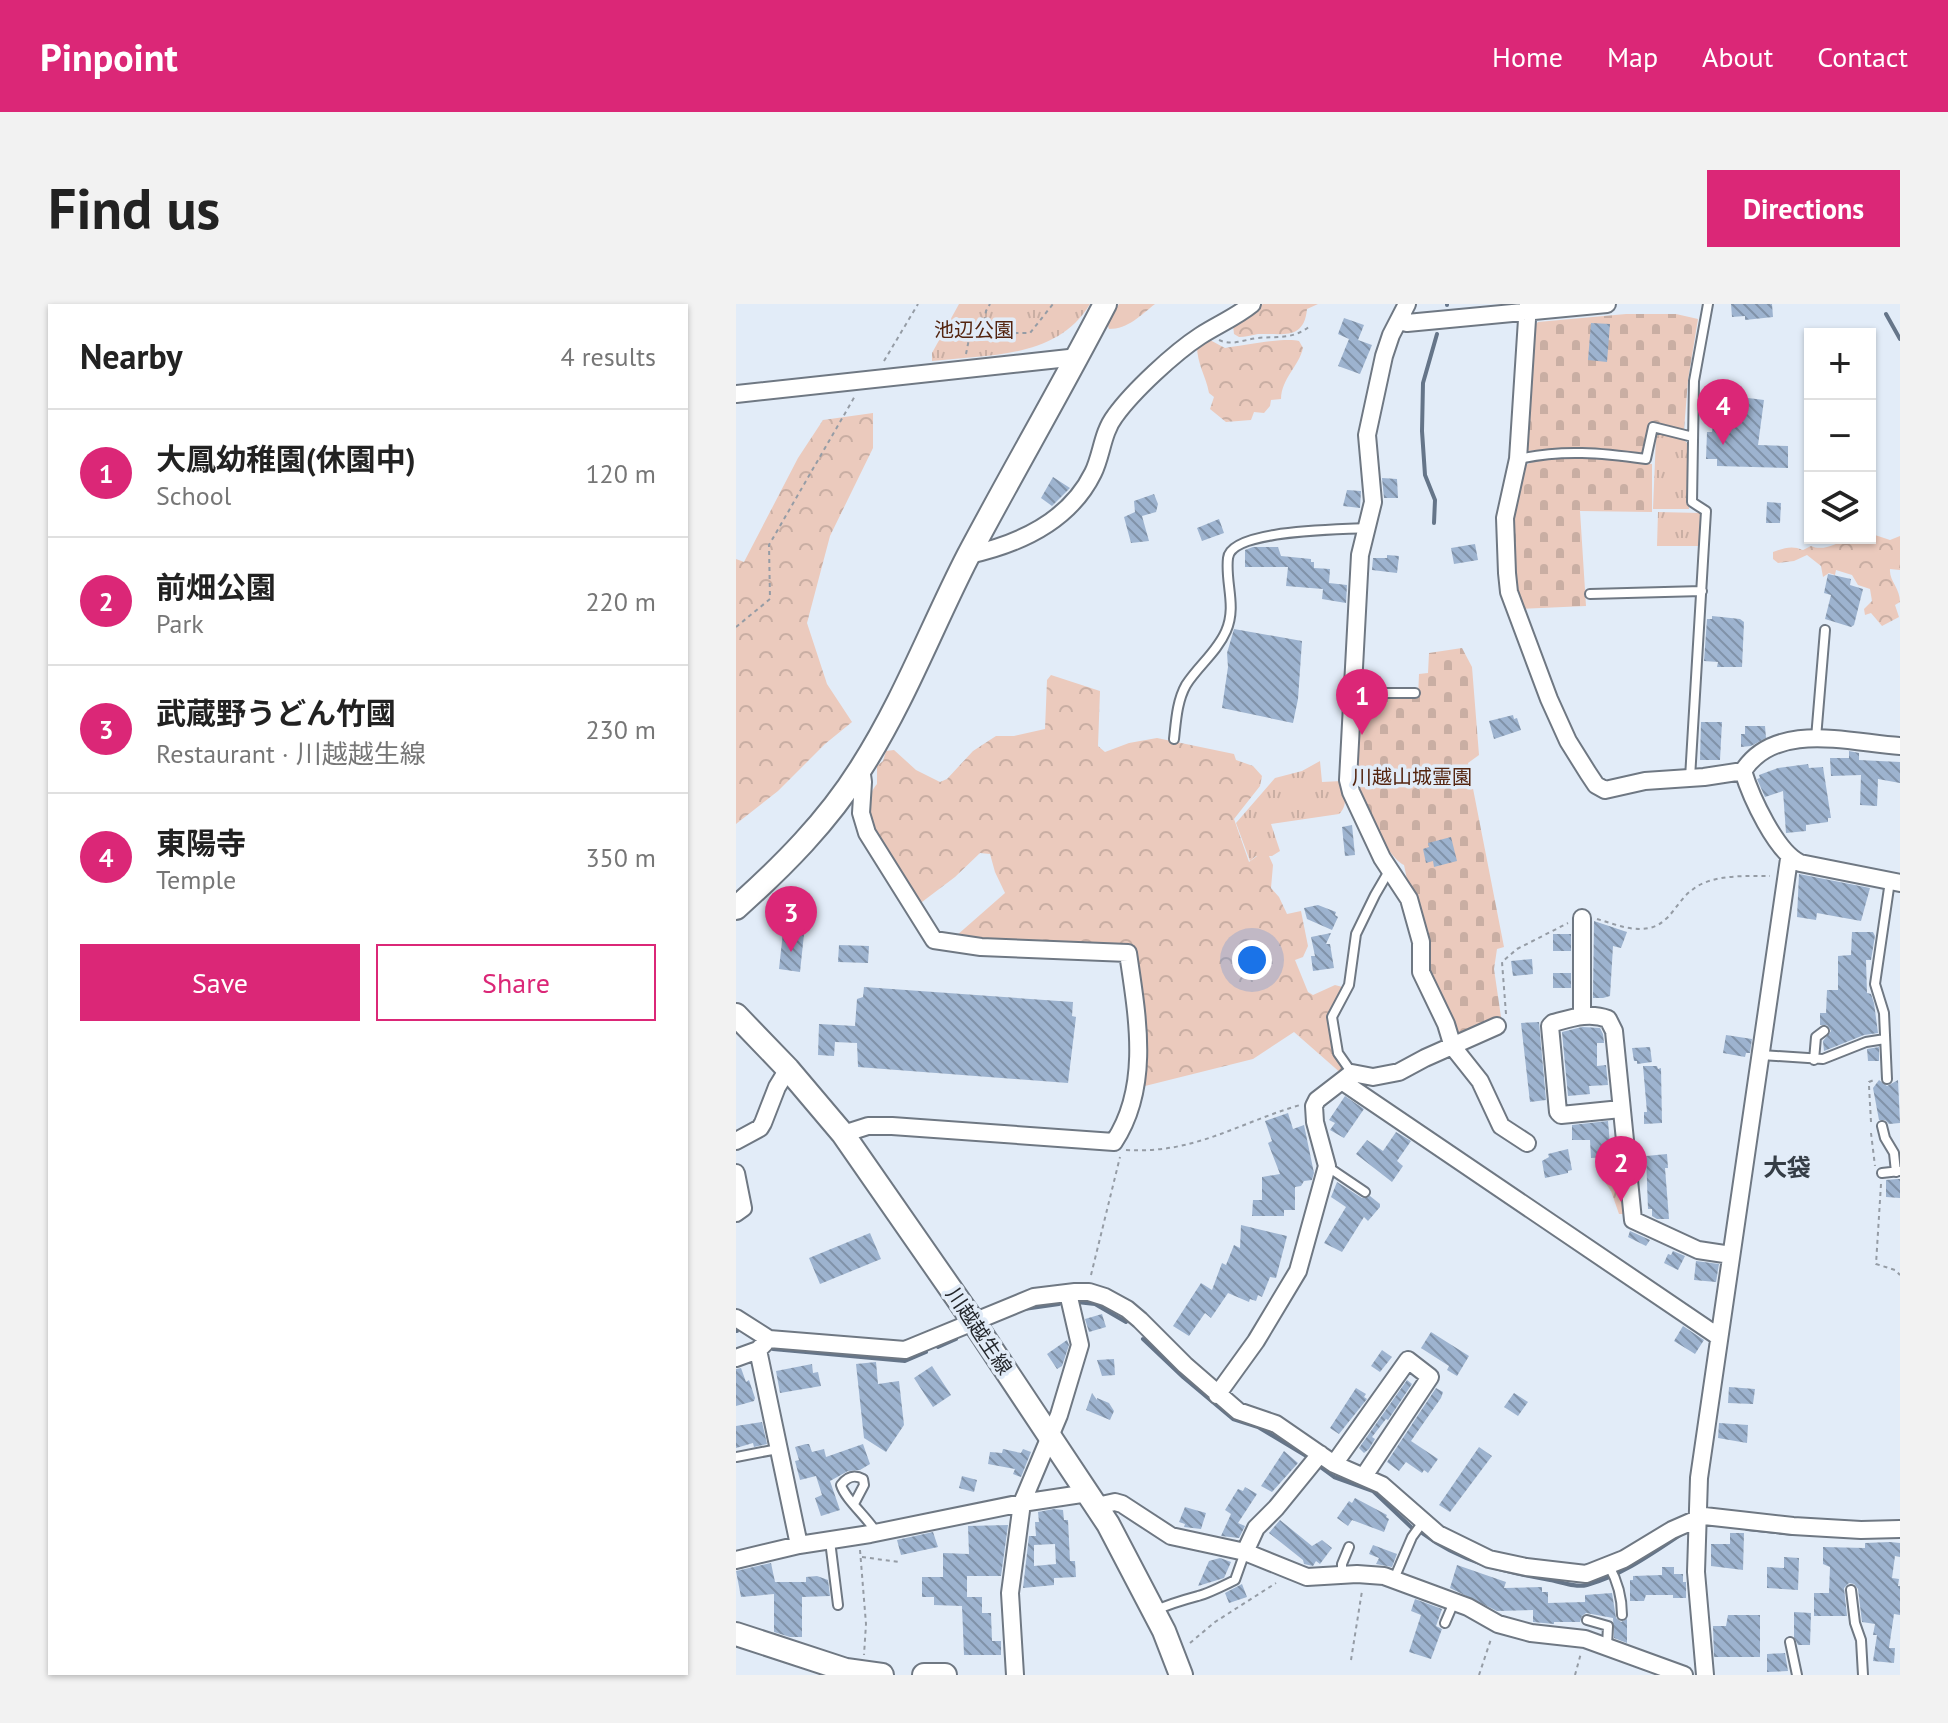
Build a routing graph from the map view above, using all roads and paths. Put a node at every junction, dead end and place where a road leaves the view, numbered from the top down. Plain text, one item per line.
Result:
1 (918, 304) edge
2 (990, 304) edge
3 (1053, 304) edge
4 (1105, 304) edge
5 (1252, 304) edge
6 (1407, 304) edge
7 (1607, 304) edge
8 (1708, 304) edge
9 (1528, 308) edge
10 (1399, 321) junction
11 (1311, 325) dead end
12 (983, 328) junction
13 (1210, 331) junction
14 (1078, 357) junction
15 (961, 371) junction
16 (870, 380) junction
17 (736, 394) edge
18 (1693, 437) junction
19 (1518, 459) junction
20 (1366, 528) junction
21 (969, 555) junction
22 (1702, 591) junction
23 (1590, 594) dead end
24 (736, 627) edge
25 (1825, 630) dead end
26 (1354, 693) junction
27 (1415, 693) dead end
28 (1816, 738) junction
29 (1174, 739) dead end
30 (1900, 746) edge
31 (861, 768) junction
32 (1743, 771) junction
33 (1690, 779) junction
34 (1788, 867) junction
35 (1389, 871) junction
36 (1895, 882) edge
37 (736, 908) edge
38 (1582, 918) junction
39 (736, 1015) edge
40 (1582, 1015) junction
41 (1497, 1026) joint
42 (1824, 1031) dead end
43 (1885, 1039) junction
44 (1453, 1047) junction
45 (1761, 1055) junction
46 (1814, 1060) junction
47 (788, 1069) junction
48 (1348, 1077) junction
49 (1887, 1079) dead end
50 (1317, 1100) junction
51 (1621, 1109) junction
52 (1882, 1126) dead end
53 (843, 1134) junction
54 (736, 1141) edge
55 (1527, 1143) dead end
56 (1327, 1166) junction
57 (1898, 1171) edge
58 (736, 1173) edge
59 (1882, 1173) joint
60 (1365, 1192) dead end
61 (736, 1213) edge
62 (1731, 1255) junction
63 (1900, 1275) edge
64 (1086, 1292) junction
65 (1068, 1293) junction
66 (736, 1318) edge
67 (973, 1321) junction
68 (1719, 1337) junction
69 (764, 1345) junction
70 (736, 1358) edge
71 (1217, 1395) junction
72 (1049, 1436) junction
73 (778, 1449) junction
74 (1320, 1454) junction
75 (736, 1457) edge
76 (1334, 1464) junction
77 (1364, 1476) junction
78 (1093, 1500) junction
79 (1022, 1503) junction
80 (854, 1504) dead end
81 (1696, 1518) junction
82 (1423, 1522) junction
83 (1900, 1529) edge
84 (876, 1533) junction
85 (858, 1536) junction
86 (830, 1541) junction
87 (799, 1545) junction
88 (1349, 1547) dead end
89 (1245, 1552) junction
90 (861, 1557) junction
91 (736, 1560) edge
92 (899, 1562) dead end
93 (1293, 1571) junction
94 (1613, 1573) junction
95 (1362, 1574) junction
96 (1342, 1575) junction
97 (1394, 1579) junction
98 (1851, 1590) dead end
99 (1454, 1602) junction
100 (838, 1605) dead end
101 (1153, 1611) junction
102 (1622, 1615) dead end
103 (1587, 1620) dead end
104 (1445, 1623) dead end
105 (1498, 1624) junction
106 (736, 1634) edge
107 (1585, 1639) junction
108 (1790, 1642) dead end
109 (1607, 1647) junction
110 (1351, 1660) dead end
111 (1178, 1669) edge
112 (871, 1673) edge
113 (924, 1675) edge
114 (945, 1675) edge
115 (1015, 1675) edge
116 (1479, 1675) edge
117 (1575, 1675) edge
118 (1684, 1675) edge
119 (1705, 1675) edge
120 (1797, 1675) edge
121 (1863, 1675) edge

1 - 16 path
2 - 12 path
3 - 12 path
4 - 14 street
5 - 13 street
6 - 10 street
7 - 9 street
8 - 18 lane
9 - 10 street
9 - 19 street
10 - 20 street
11 - 13 path
12 - 15 path
13 - 21 street
14 - 15 street
14 - 21 street
15 - 16 street
16 - 17 street
16 - 24 path
18 - 19 lane
18 - 22 lane
19 - 33 street
20 - 26 street
20 - 29 lane
21 - 31 street
22 - 23 lane
22 - 33 lane
25 - 28 lane
26 - 27 lane
26 - 35 street
28 - 30 street
28 - 32 street
31 - 37 street
31 - 53 street
32 - 33 street
32 - 34 street
34 - 36 street
34 - 38 path
34 - 45 street
35 - 44 street
35 - 48 lane
36 - 43 lane
38 - 40 street
38 - 41 path
39 - 47 street, 川越越生線
40 - 51 street
40 - 51 street
41 - 44 street
42 - 46 lane
43 - 46 lane
43 - 49 lane
44 - 48 street
44 - 55 street
45 - 46 lane
45 - 62 street
47 - 53 street, 川越越生線
47 - 54 street
48 - 50 street
48 - 68 street
50 - 56 street
50 - 64 path
51 - 62 street
52 - 57 lane
53 - 67 street, 川越越生線
56 - 60 lane
56 - 71 street
57 - 59 lane
58 - 61 street
59 - 63 path
62 - 68 street
64 - 65 street
64 - 71 street
65 - 67 street
65 - 72 street
66 - 69 street
67 - 69 street
67 - 72 street, 川越越生線
68 - 81 street
69 - 70 street
69 - 73 street
71 - 74 street
72 - 78 street, 川越越生線
72 - 79 street
73 - 75 lane
73 - 87 street
74 - 76 street
74 - 89 street
76 - 77 street
76 - 77 street
77 - 82 street
78 - 79 street
78 - 89 street
78 - 101 street, 川越越生線
79 - 84 street
79 - 115 street
80 - 84 lane
81 - 83 street
81 - 94 street
81 - 119 street
82 - 94 street
82 - 97 lane
84 - 85 street
85 - 86 street
85 - 90 path
86 - 87 street
86 - 100 lane
87 - 91 street
88 - 96 lane
89 - 93 street
89 - 101 lane
90 - 92 path
90 - 112 path
93 - 96 street
93 - 111 path
94 - 102 lane
95 - 96 street
95 - 97 street
95 - 110 path
97 - 99 street
98 - 121 lane
99 - 104 lane
99 - 105 street
101 - 111 street, 川越越生線
103 - 109 lane
105 - 107 street
105 - 116 path
106 - 112 street
107 - 109 street
107 - 117 path
108 - 120 lane
109 - 118 street
113 - 114 street

